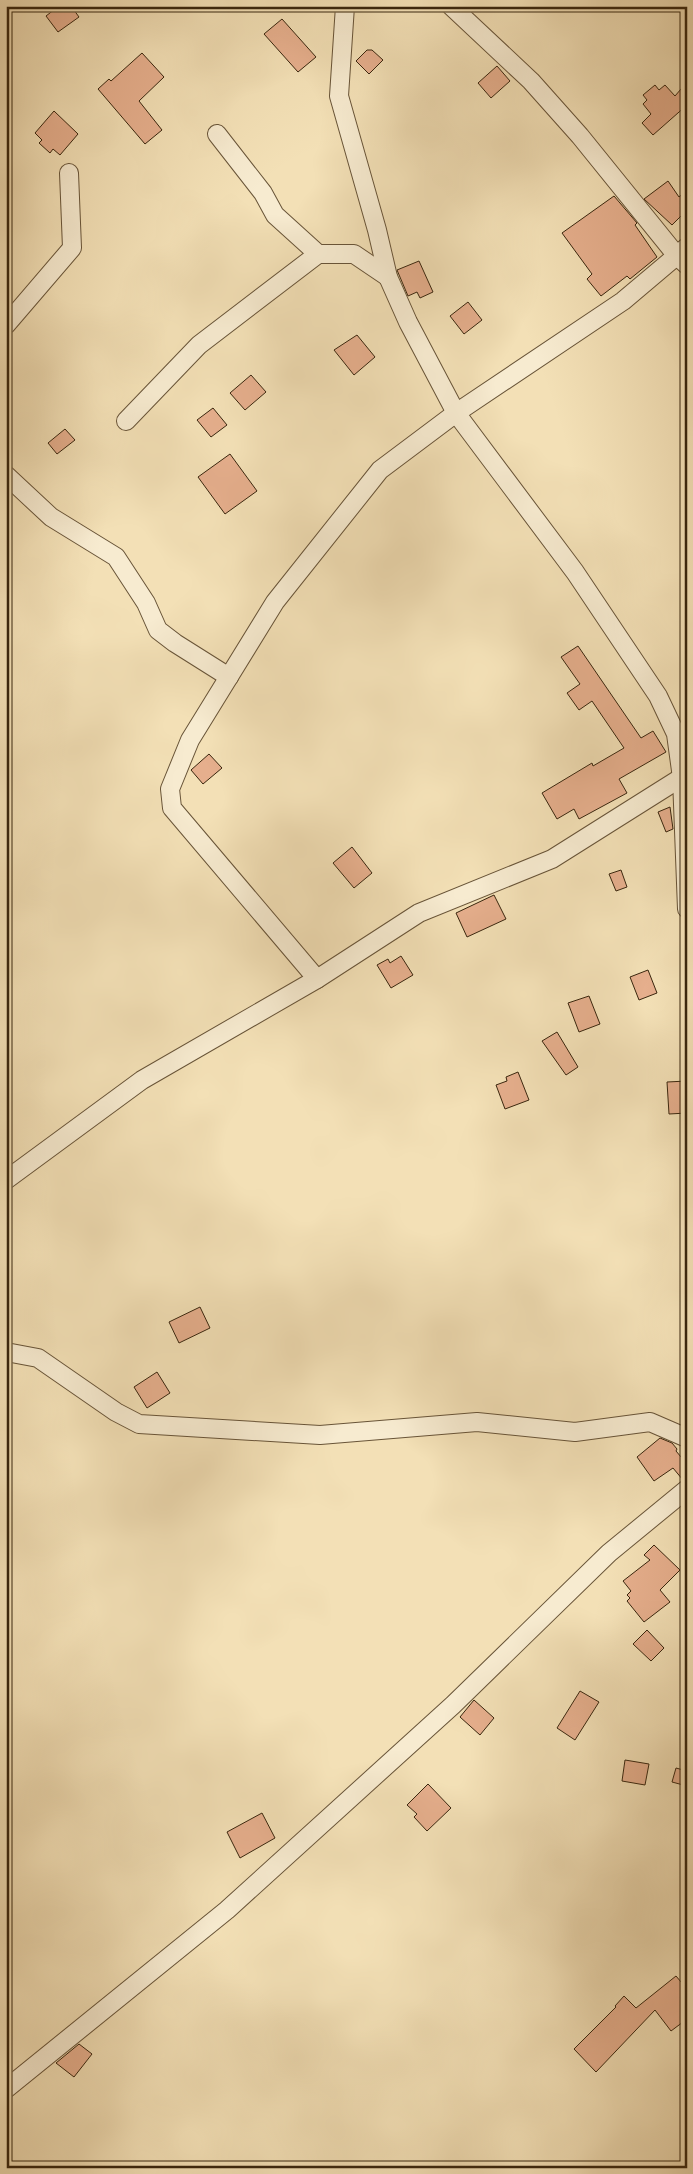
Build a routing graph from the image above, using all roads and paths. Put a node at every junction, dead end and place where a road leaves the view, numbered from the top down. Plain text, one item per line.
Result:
1 (345, 6) edge
2 (451, 6) edge
3 (217, 134) dead end
4 (69, 173) dead end
5 (318, 254) junction
6 (684, 256) edge
7 (388, 276) junction
8 (6, 324) edge
9 (456, 413) junction
10 (126, 421) dead end
11 (6, 476) edge
12 (229, 676) junction
13 (684, 776) edge
14 (687, 909) edge
15 (317, 979) junction
16 (6, 1180) edge
17 (6, 1352) edge
18 (687, 1438) edge
19 (687, 1489) edge
20 (6, 2089) edge

1 - 7 street
2 - 6 street
3 - 5 street
4 - 8 street
5 - 7 street
5 - 10 street
6 - 9 street
7 - 9 street
9 - 12 street
9 - 13 street
11 - 12 street
12 - 15 street
13 - 14 street
13 - 15 street
15 - 16 street
17 - 18 street
19 - 20 street

